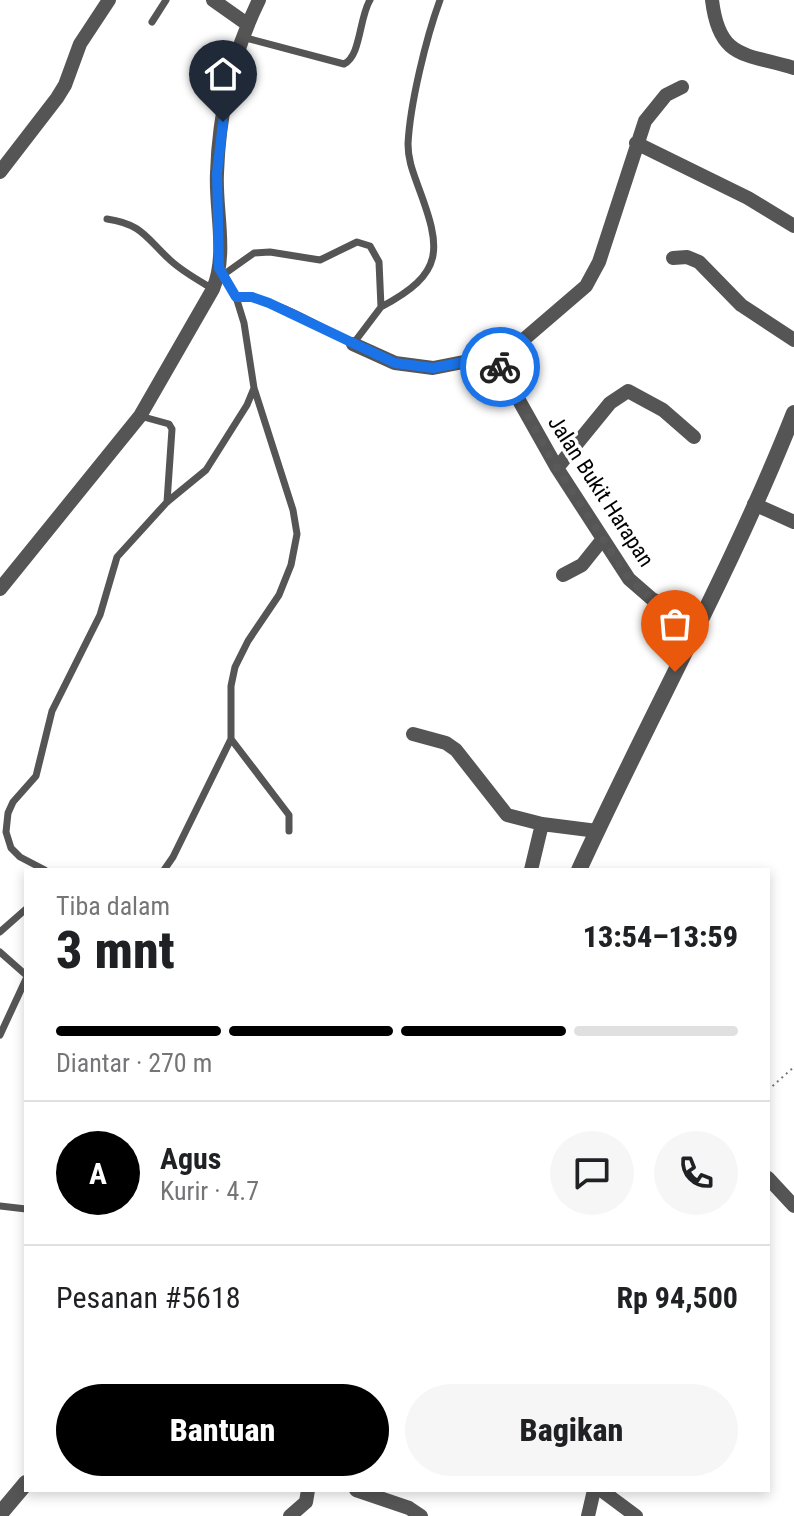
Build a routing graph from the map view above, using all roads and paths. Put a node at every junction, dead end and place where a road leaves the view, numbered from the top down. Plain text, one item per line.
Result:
1 (109, 0) edge
2 (166, 0) edge
3 (213, 0) edge
4 (259, 0) edge
5 (370, 0) edge
6 (440, 0) edge
7 (712, 0) edge
8 (152, 22) dead end
9 (244, 31) junction
10 (794, 68) edge
11 (682, 87) dead end
12 (636, 143) junction
13 (0, 172) edge
14 (107, 219) dead end
15 (794, 226) edge
16 (673, 258) dead end
17 (221, 272) junction
18 (213, 289) junction
19 (236, 297) junction
20 (381, 307) junction
21 (794, 340) edge
22 (353, 344) junction
23 (494, 356) junction
24 (254, 388) junction
25 (794, 413) edge
26 (140, 416) junction
27 (694, 437) dead end
28 (557, 468) junction
29 (167, 502) junction
30 (754, 504) junction
31 (794, 522) edge
32 (602, 540) junction
33 (563, 575) dead end
34 (0, 589) edge
35 (699, 624) junction
36 (413, 734) dead end
37 (231, 739) junction
38 (542, 824) junction
39 (289, 831) dead end
40 (597, 831) junction
41 (41, 868) edge
42 (165, 868) edge
43 (531, 868) edge
44 (580, 868) edge
45 (24, 911) edge
46 (0, 932) edge
47 (0, 952) edge
48 (24, 975) edge
49 (24, 981) edge
50 (0, 1035) edge
51 (794, 1067) edge
52 (770, 1088) edge
53 (770, 1180) edge
54 (0, 1206) edge
55 (794, 1206) edge
56 (24, 1209) edge
57 (24, 1485) edge
58 (308, 1492) edge
59 (362, 1492) edge
60 (594, 1492) edge
61 (604, 1492) edge
62 (0, 1514) edge
63 (290, 1516) edge
64 (421, 1516) edge
65 (588, 1516) edge
66 (636, 1516) edge

1 - 13 street
2 - 8 lane
3 - 9 street
4 - 9 street
5 - 9 lane
6 - 20 lane
7 - 10 street
9 - 17 street
11 - 12 street
12 - 15 street
12 - 23 street
14 - 18 lane
16 - 21 street
17 - 18 street
17 - 19 lane
17 - 20 lane
18 - 26 street
19 - 22 lane
19 - 24 lane
20 - 22 lane
22 - 23 street
23 - 28 street, Jalan Bukit Harapan
24 - 29 lane
24 - 37 lane
25 - 30 street
26 - 29 lane
26 - 34 street
27 - 28 street
28 - 32 street, Jalan Bukit Harapan
29 - 41 lane
30 - 31 street
30 - 35 street
32 - 33 street
32 - 35 street, Jalan Bukit Harapan
35 - 40 street
36 - 38 street
37 - 39 lane
37 - 42 lane
38 - 40 street
38 - 43 street
40 - 44 street
45 - 46 lane
47 - 48 lane
49 - 50 lane
51 - 52 path
53 - 55 street
54 - 56 lane
57 - 62 street
58 - 63 street
59 - 64 street
60 - 65 street
61 - 66 street

